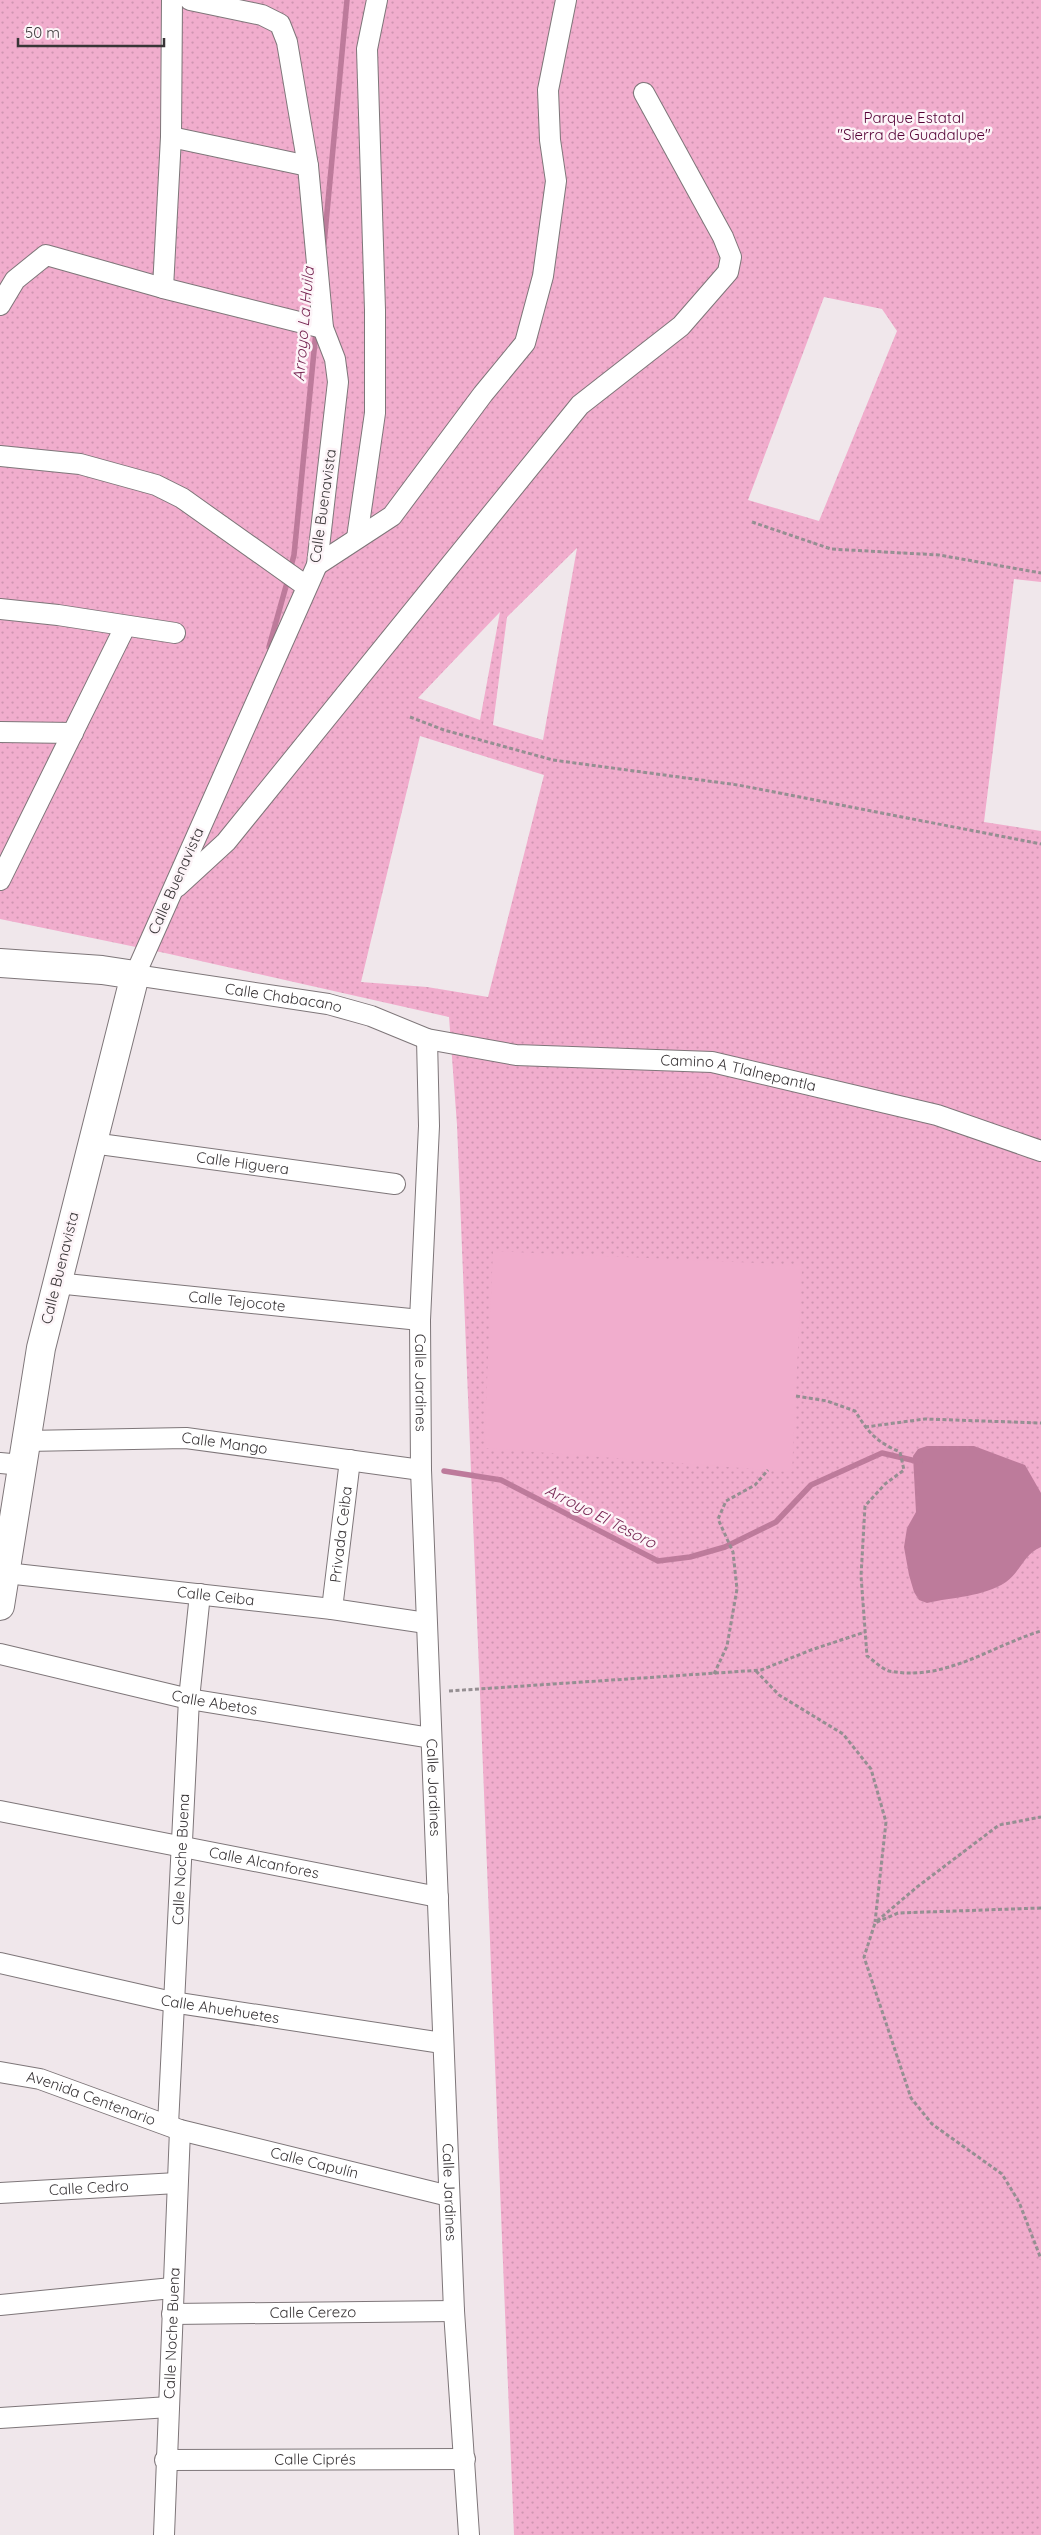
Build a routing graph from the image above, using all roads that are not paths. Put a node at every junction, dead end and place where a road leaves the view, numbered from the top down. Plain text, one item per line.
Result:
1 (172, 0) edge
2 (190, 0) edge
3 (377, 0) edge
4 (566, 0) edge
5 (644, 93) dead end
6 (171, 137) junction
7 (308, 166) junction
8 (163, 288) junction
9 (0, 305) edge
10 (323, 328) junction
11 (0, 456) edge
12 (357, 538) junction
13 (316, 565) junction
14 (306, 586) junction
15 (0, 609) edge
16 (125, 627) junction
17 (175, 634) dead end
18 (0, 732) edge
19 (72, 733) junction
20 (0, 880) edge
21 (171, 892) junction
22 (0, 964) edge
23 (135, 975) junction
24 (427, 1039) junction
25 (92, 1143) junction
26 (1041, 1151) edge
27 (395, 1184) dead end
28 (56, 1283) junction
29 (420, 1320) junction
30 (16, 1456) edge
31 (350, 1460) junction
32 (421, 1470) junction
33 (6, 1573) junction
34 (200, 1594) junction
35 (0, 1606) edge
36 (332, 1609) junction
37 (426, 1623) junction
38 (0, 1654) edge
39 (189, 1699) junction
40 (431, 1738) junction
41 (0, 1811) edge
42 (182, 1847) junction
43 (438, 1898) junction
44 (0, 1963) edge
45 (172, 2002) junction
46 (442, 2043) junction
47 (0, 2072) edge
48 (174, 2127) junction
49 (177, 2183) junction
50 (0, 2193) edge
51 (449, 2196) junction
52 (172, 2288) junction
53 (0, 2305) edge
54 (454, 2312) junction
55 (172, 2314) junction
56 (169, 2407) junction
57 (0, 2418) edge
58 (465, 2459) junction
59 (165, 2460) junction
60 (164, 2535) edge
61 (469, 2535) edge

1 - 6 street
2 - 7 street, Calle Buenavista
3 - 12 street
4 - 12 street
5 - 21 street
6 - 7 street
6 - 8 street
7 - 10 street, Calle Buenavista
8 - 9 street
8 - 10 street
10 - 13 street, Calle Buenavista
11 - 14 street
12 - 13 street
13 - 14 street, Calle Buenavista
14 - 21 street, Calle Buenavista
15 - 16 street
16 - 17 street
16 - 19 street
18 - 19 street
19 - 20 street
21 - 23 street, Calle Buenavista
22 - 23 street
23 - 24 street, Calle Chabacano
23 - 25 street, Calle Buenavista
24 - 26 street, Camino A Tlalnepantla
24 - 29 street, Calle Jardines
25 - 27 street, Calle Higuera
25 - 28 street, Calle Buenavista
28 - 29 street, Calle Tejocote
28 - 30 street, Calle Buenavista
29 - 32 street, Calle Jardines
30 - 31 street, Calle Mango
30 - 33 street, Calle Buenavista
31 - 32 street, Calle Mango
31 - 36 street, Privada Ceiba
32 - 37 street, Calle Jardines
33 - 34 street, Calle Ceiba
33 - 35 street, Calle Buenavista
34 - 36 street, Calle Ceiba
34 - 39 street, Calle Noche Buena
36 - 37 street, Calle Ceiba
37 - 40 street, Calle Jardines
38 - 39 street, Calle Abetos
39 - 40 street, Calle Abetos
39 - 42 street, Calle Noche Buena
40 - 43 street, Calle Jardines
41 - 42 street, Calle Alcanfores
42 - 43 street, Calle Alcanfores
42 - 45 street, Calle Noche Buena
43 - 46 street, Calle Jardines
44 - 45 street, Calle Ahuehuetes
45 - 46 street, Calle Ahuehuetes
45 - 48 street, Calle Noche Buena
46 - 51 street, Calle Jardines
47 - 48 street, Avenida Centenario
48 - 49 street, Calle Noche Buena
48 - 51 street, Calle Capulín
49 - 50 street, Calle Cedro
49 - 52 street, Calle Noche Buena
51 - 54 street, Calle Jardines
52 - 53 street
52 - 55 street, Calle Noche Buena
54 - 55 street, Calle Cerezo
54 - 58 street, Calle Jardines
55 - 56 street, Calle Noche Buena
56 - 57 street
56 - 59 street, Calle Noche Buena
58 - 59 street, Calle Ciprés
58 - 61 street, Calle Jardines
59 - 60 street, Calle Noche Buena

